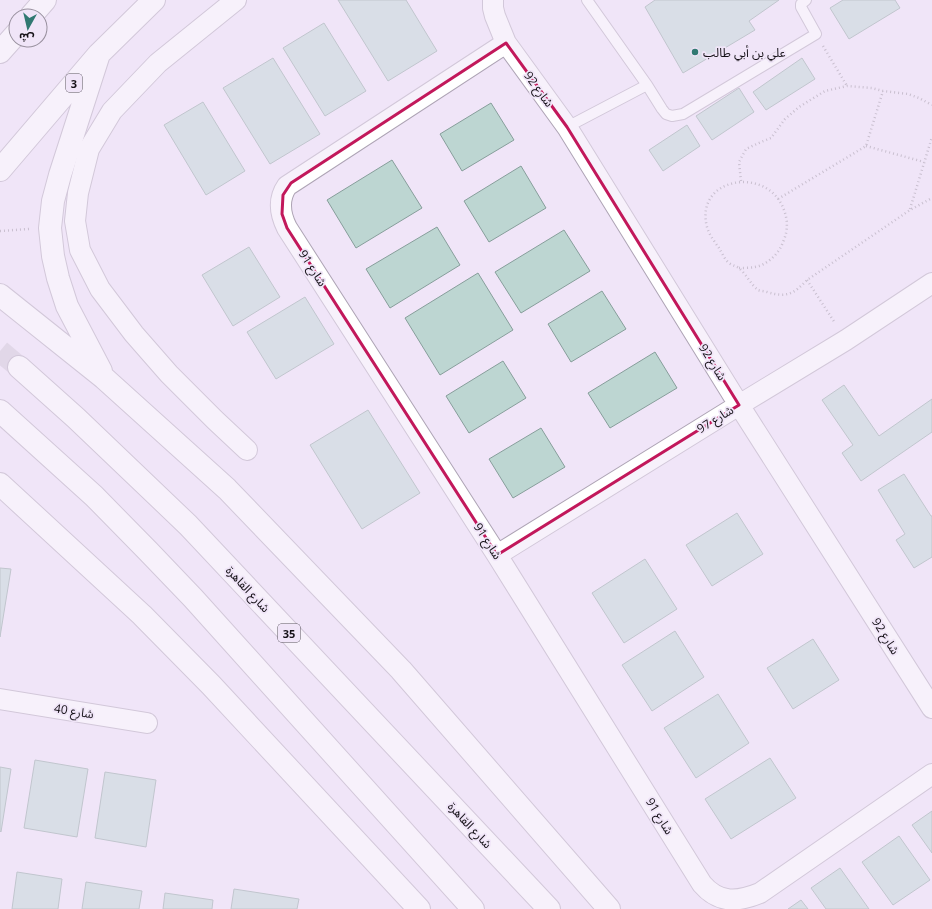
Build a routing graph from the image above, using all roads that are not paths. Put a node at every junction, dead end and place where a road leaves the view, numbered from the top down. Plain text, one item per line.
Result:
1 (45, 0) edge
2 (154, 0) edge
3 (236, 0) edge
4 (587, 0) edge
5 (806, 0) edge
6 (38, 8) edge
7 (494, 8) edge
8 (506, 43) junction
9 (99, 54) junction
10 (647, 85) junction
11 (567, 127) junction
12 (0, 170) edge
13 (932, 283) edge
14 (0, 295) edge
15 (19, 367) tunnel mouth
16 (104, 378) junction
17 (739, 405) junction
18 (0, 410) edge
19 (247, 450) dead end
20 (0, 484) edge
21 (498, 555) junction
22 (0, 699) edge
23 (932, 708) edge
24 (147, 723) dead end
25 (932, 774) edge
26 (419, 909) edge
27 (473, 909) edge
28 (549, 909) edge
29 (609, 909) edge

1 - 6 main road
2 - 9 main road, 3
3 - 19 street
4 - 10 lane
5 - 10 lane
7 - 8 street, شارع 92
8 - 11 street, شارع 92
8 - 21 street, شارع 91
9 - 12 main road, 3
9 - 16 main road
10 - 11 lane
11 - 17 street, شارع 92
13 - 17 street, شارع 97
14 - 16 main road
15 - 28 main road, شارع القاهرة / 35
16 - 29 main road
17 - 21 street, شارع 97
17 - 23 street, شارع 92
18 - 27 main road
20 - 26 main road
21 - 25 street, شارع 91
22 - 24 street, شارع 40

